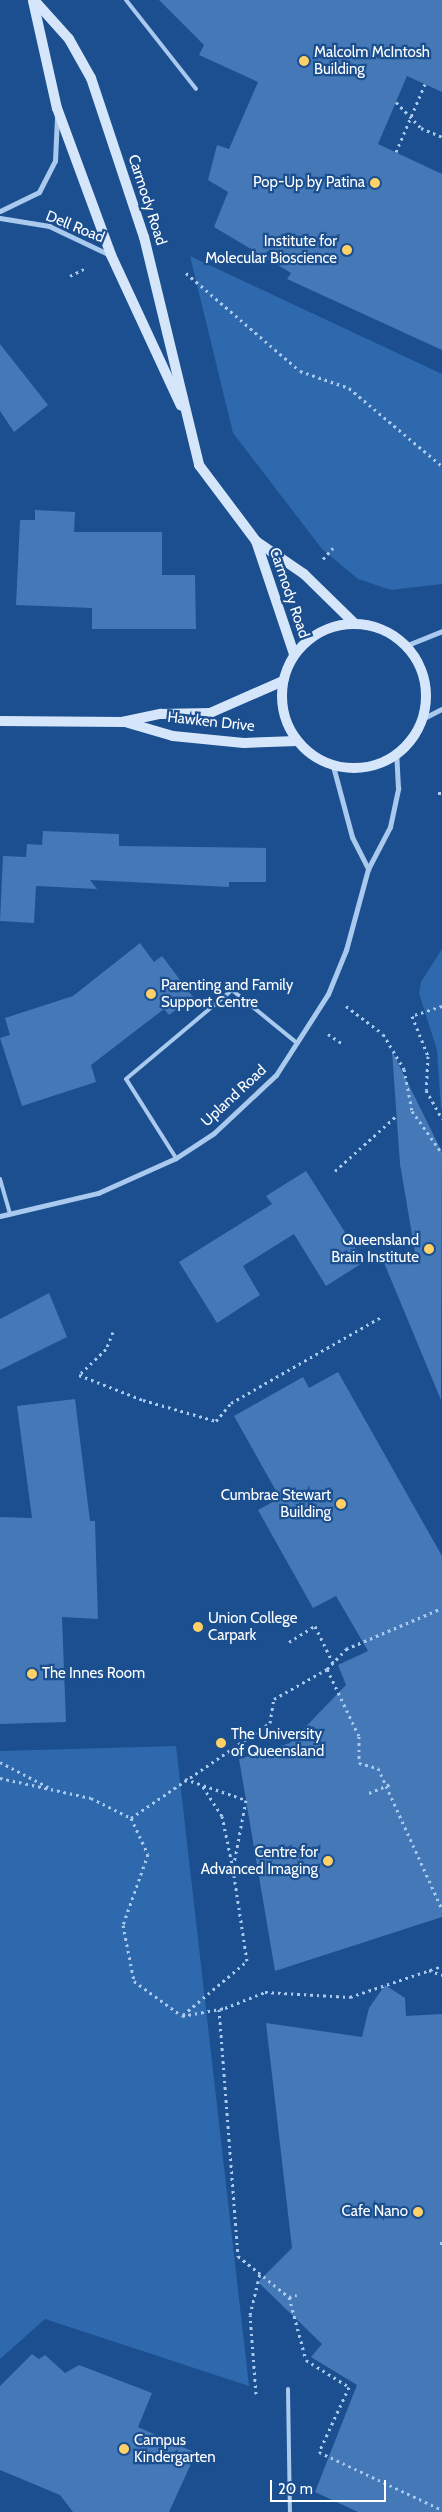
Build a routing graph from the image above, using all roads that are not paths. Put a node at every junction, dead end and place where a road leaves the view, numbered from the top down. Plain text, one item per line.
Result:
1 (34, 0) edge
2 (126, 0) edge
3 (196, 89) dead end
4 (57, 108) junction
5 (0, 211) edge
6 (0, 218) edge
7 (110, 255) junction
8 (190, 428) junction
9 (256, 541) junction
10 (354, 624) junction
11 (442, 631) edge
12 (405, 646) junction
13 (294, 654) junction
14 (283, 681) junction
15 (442, 709) edge
16 (422, 720) junction
17 (0, 721) edge
18 (122, 722) junction
19 (297, 742) junction
20 (396, 755) junction
21 (333, 766) junction
22 (368, 870) junction
23 (297, 1043) junction
24 (176, 1158) junction
25 (0, 1179) edge
26 (10, 1214) junction
27 (0, 1216) edge
28 (288, 2389) dead end
29 (290, 2512) edge

1 - 4 main road, Carmody Road
1 - 8 main road, Carmody Road
2 - 3 lane
4 - 5 street, Dell Road
4 - 7 main road, Carmody Road
6 - 7 street, Dell Road
7 - 8 main road, Carmody Road
8 - 9 main road, Carmody Road
9 - 10 main road, Carmody Road
9 - 13 main road, Carmody Road
10 - 12 main road
10 - 13 main road
11 - 12 street
12 - 16 main road
13 - 14 main road
14 - 18 main road, Hawken Drive
14 - 19 main road
15 - 16 street
16 - 20 main road
17 - 18 main road, Hawken Drive
18 - 19 main road, Hawken Drive
19 - 21 main road
20 - 21 main road
20 - 22 street, Upland Road
21 - 22 street
22 - 23 street, Upland Road
23 - 24 street, Upland Road
23 - 24 lane
24 - 26 street, Upland Road
25 - 26 lane
26 - 27 street, Upland Road
28 - 29 lane

